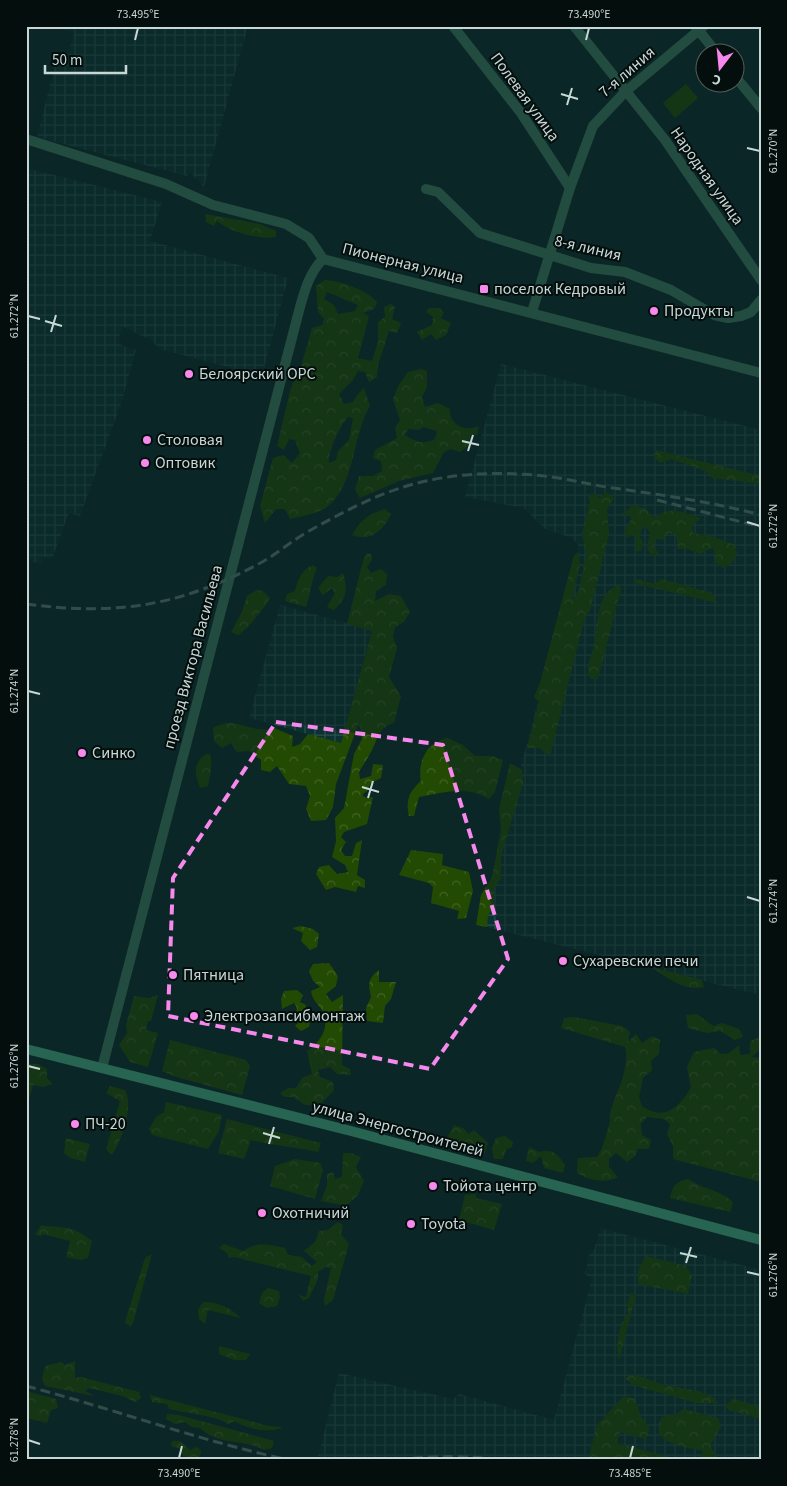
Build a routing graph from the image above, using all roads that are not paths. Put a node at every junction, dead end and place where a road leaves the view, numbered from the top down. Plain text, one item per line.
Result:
1 (453, 26) edge
2 (574, 26) edge
3 (699, 28) edge
4 (709, 42) edge
5 (744, 87) edge
6 (624, 92) junction
7 (761, 108) edge
8 (600, 117) joint
9 (26, 140) edge
10 (570, 188) junction
11 (426, 189) dead end
12 (550, 255) junction
13 (323, 258) junction
14 (761, 280) edge
15 (761, 300) edge
16 (532, 312) junction
17 (761, 373) edge
18 (26, 1049) edge
19 (102, 1068) junction
20 (761, 1240) edge

1 - 10 street, Полевая улица
2 - 6 street, Народная улица
3 - 4 street
3 - 6 street, 7-я линия
5 - 7 street
6 - 8 street, 7-я линия
6 - 14 street, Народная улица
8 - 10 street, Полевая улица
9 - 13 street, Пионерная улица
10 - 12 street, Полевая улица
11 - 12 street, 8-я линия
12 - 15 street, 8-я линия
12 - 16 street, Полевая улица
13 - 16 street, Пионерная улица
13 - 19 street, проезд Виктора Васильева
16 - 17 street, Пионерная улица
18 - 19 main road, улица Энергостроителей
19 - 20 main road, улица Энергостроителей

